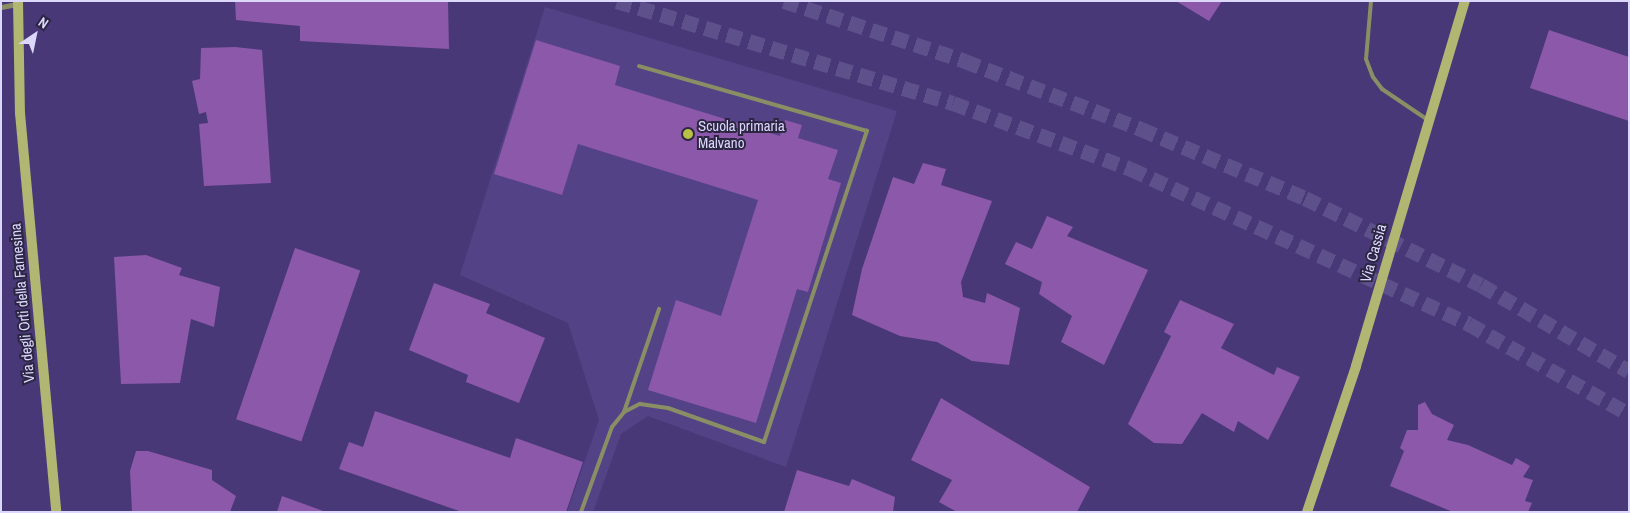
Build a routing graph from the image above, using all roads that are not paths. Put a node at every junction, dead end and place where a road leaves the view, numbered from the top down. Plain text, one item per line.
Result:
1 (1371, 1) edge
2 (1465, 1) edge
3 (17, 2) edge
4 (1, 7) edge
5 (639, 66) dead end
6 (1428, 120) junction
7 (659, 309) dead end
8 (624, 412) junction
9 (56, 512) edge
10 (581, 512) edge
11 (1307, 512) edge

1 - 6 lane
2 - 6 street, Via Cassia
3 - 4 street
3 - 9 street, Via degli Orti della Farnesina
5 - 8 lane
6 - 11 street, Via Cassia
7 - 8 lane
8 - 10 lane

